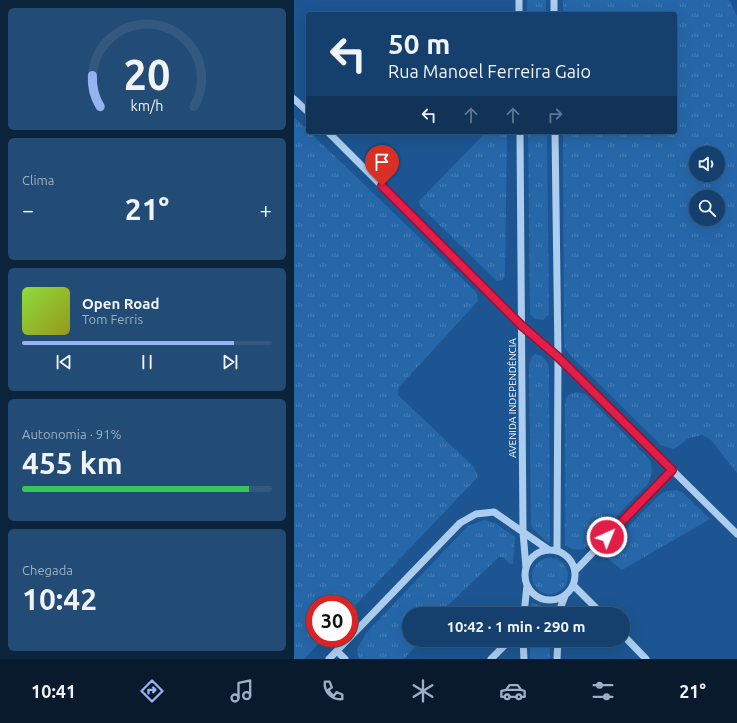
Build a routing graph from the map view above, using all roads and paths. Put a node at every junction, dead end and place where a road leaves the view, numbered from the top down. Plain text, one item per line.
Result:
1 (519, 0) edge
2 (554, 0) edge
3 (519, 12) edge
4 (554, 12) edge
5 (294, 99) edge
6 (306, 110) edge
7 (330, 134) edge
8 (520, 134) edge
9 (555, 134) edge
10 (522, 326) junction
11 (558, 357) junction
12 (672, 470) junction
13 (523, 532) junction
14 (737, 534) edge
15 (553, 550) junction
16 (526, 568) junction
17 (575, 571) junction
18 (527, 584) junction
19 (573, 585) junction
20 (565, 596) junction
21 (525, 607) edge
22 (560, 607) edge
23 (595, 607) edge
24 (630, 642) edge
25 (503, 647) edge
26 (523, 647) edge
27 (558, 647) edge
28 (337, 651) junction
29 (329, 659) edge
30 (345, 659) edge
31 (491, 659) edge
32 (524, 659) edge
33 (557, 659) edge
34 (646, 659) edge

1 - 3 street
2 - 4 street
5 - 6 street
7 - 10 street
8 - 10 street, AVENIDA INDEPENDÊNCIA
9 - 11 street
10 - 11 street
10 - 13 street, AVENIDA INDEPENDÊNCIA
11 - 12 street
11 - 15 street
12 - 14 street
12 - 17 street
13 - 15 street
13 - 16 street, AVENIDA INDEPENDÊNCIA
13 - 28 street
15 - 16 street
15 - 17 street
16 - 18 street
17 - 19 street
18 - 20 street
18 - 21 street
19 - 20 street
19 - 23 street
20 - 22 street
24 - 34 street
25 - 31 street
26 - 32 street
27 - 33 street
28 - 29 street
28 - 30 street

